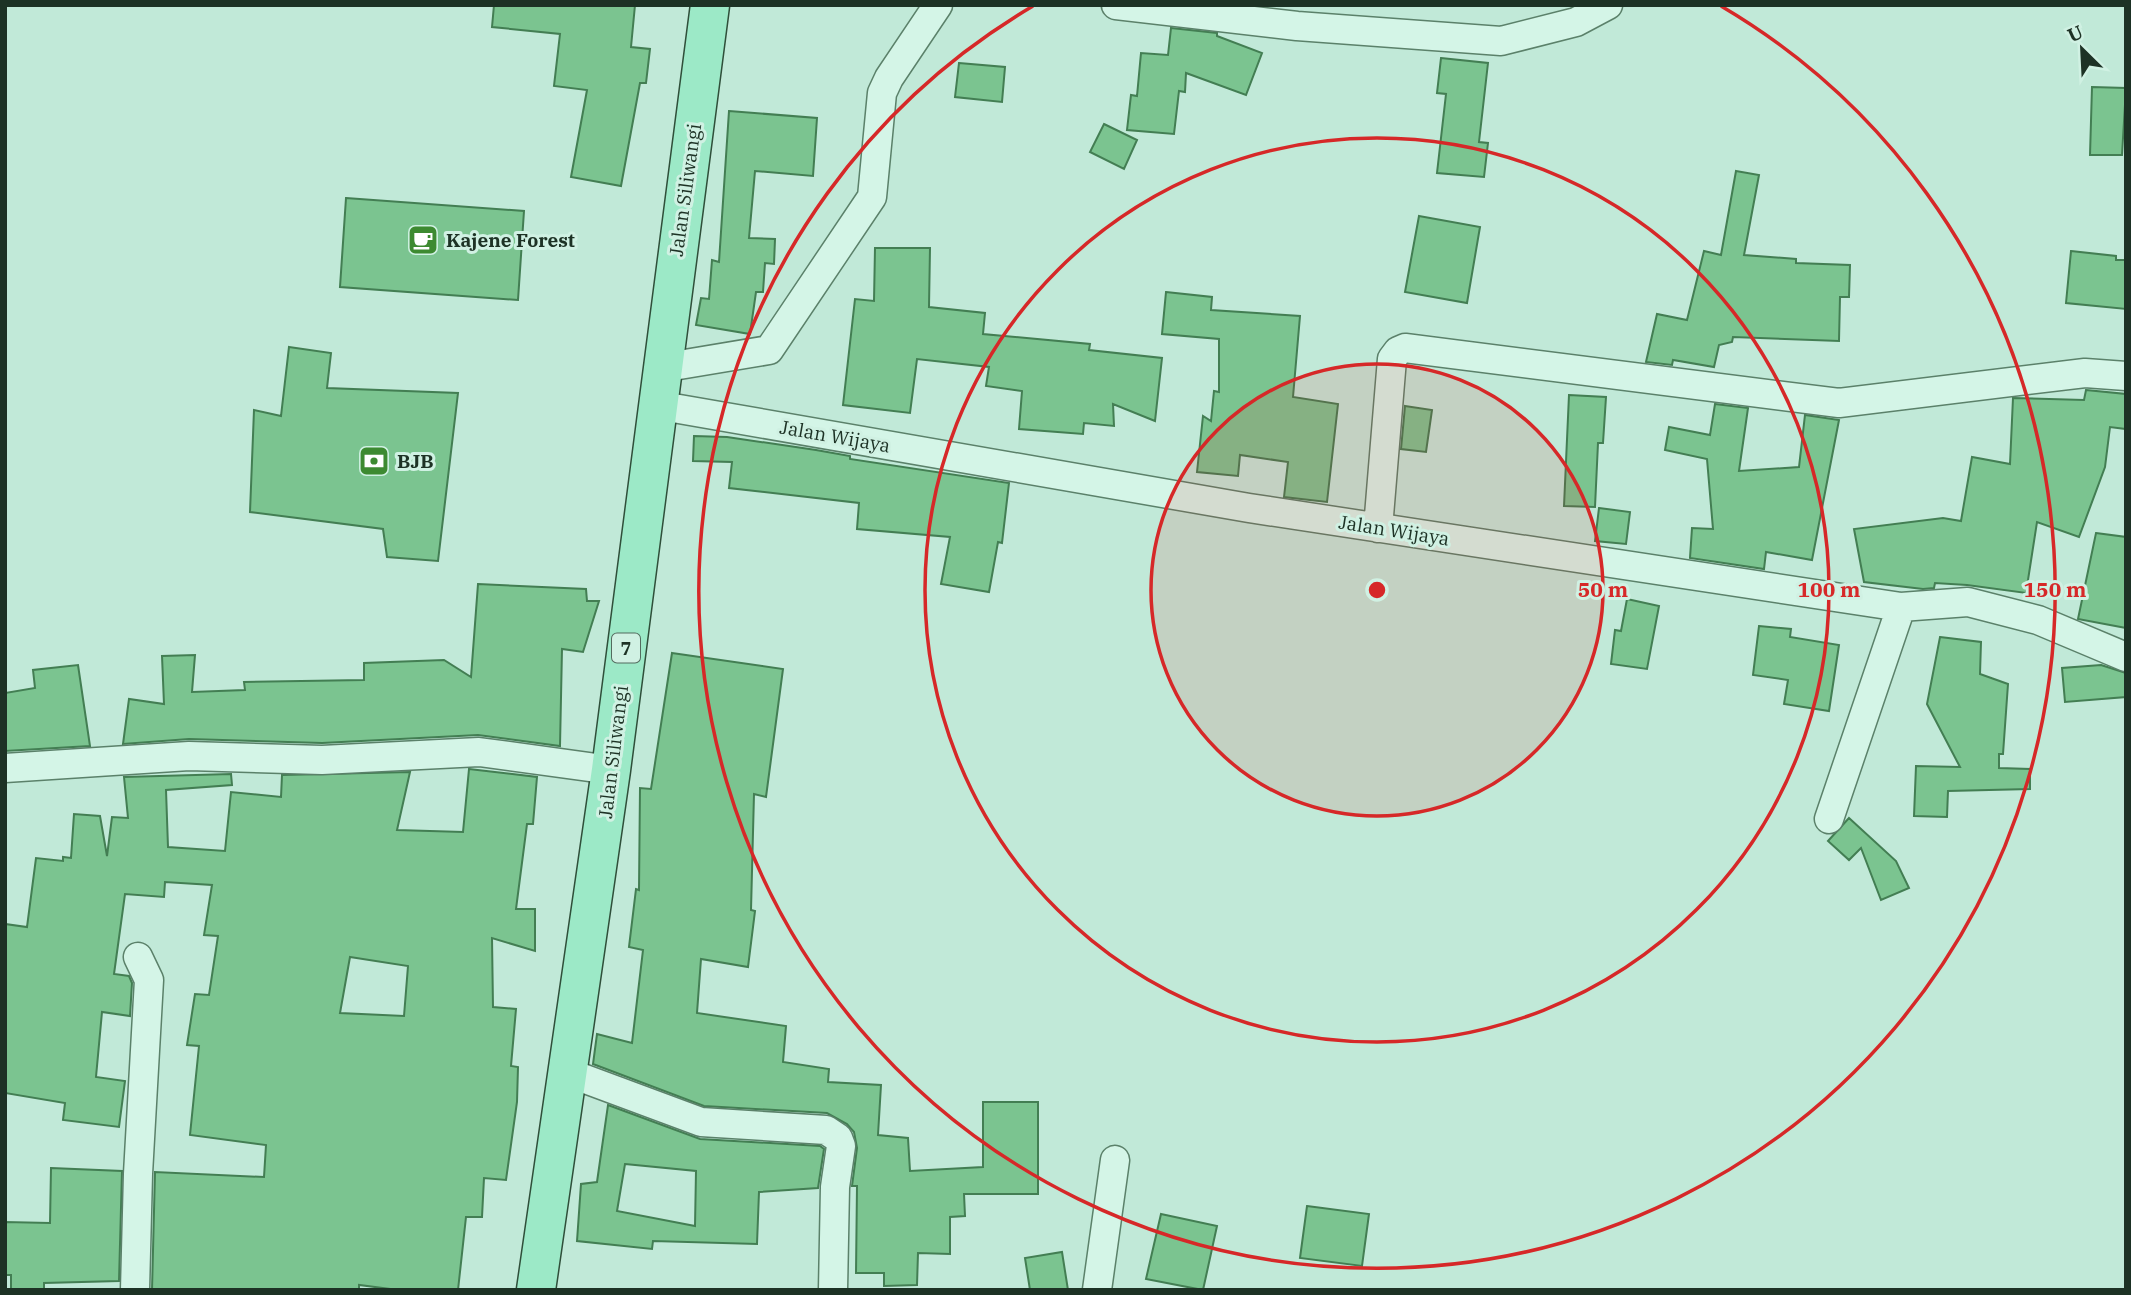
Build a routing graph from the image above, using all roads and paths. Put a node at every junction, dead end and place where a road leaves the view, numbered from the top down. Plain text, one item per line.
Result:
1 (710, 5) edge
2 (938, 5) edge
3 (1116, 5) edge
4 (1608, 5) edge
5 (661, 368) junction
6 (2126, 376) edge
7 (656, 405) junction
8 (1378, 528) junction
9 (1901, 607) junction
10 (2126, 657) edge
11 (5, 768) edge
12 (611, 770) junction
13 (1829, 819) dead end
14 (138, 957) dead end
15 (569, 1073) junction
16 (1115, 1160) dead end
17 (135, 1290) edge
18 (536, 1290) edge
19 (833, 1290) edge
20 (1097, 1290) edge

1 - 5 main road, Jalan Siliwangi / 7
2 - 5 street
3 - 4 street
5 - 7 main road, Jalan Siliwangi / 7
6 - 8 street
7 - 8 street, Jalan Wijaya
7 - 12 main road, Jalan Siliwangi / 7
8 - 9 street, Jalan Wijaya
9 - 10 street, Jalan Wijaya
9 - 13 street
11 - 12 street
12 - 15 main road, Jalan Siliwangi / 7
14 - 17 street
15 - 18 main road, Jalan Siliwangi / 7
15 - 19 street
16 - 20 street

